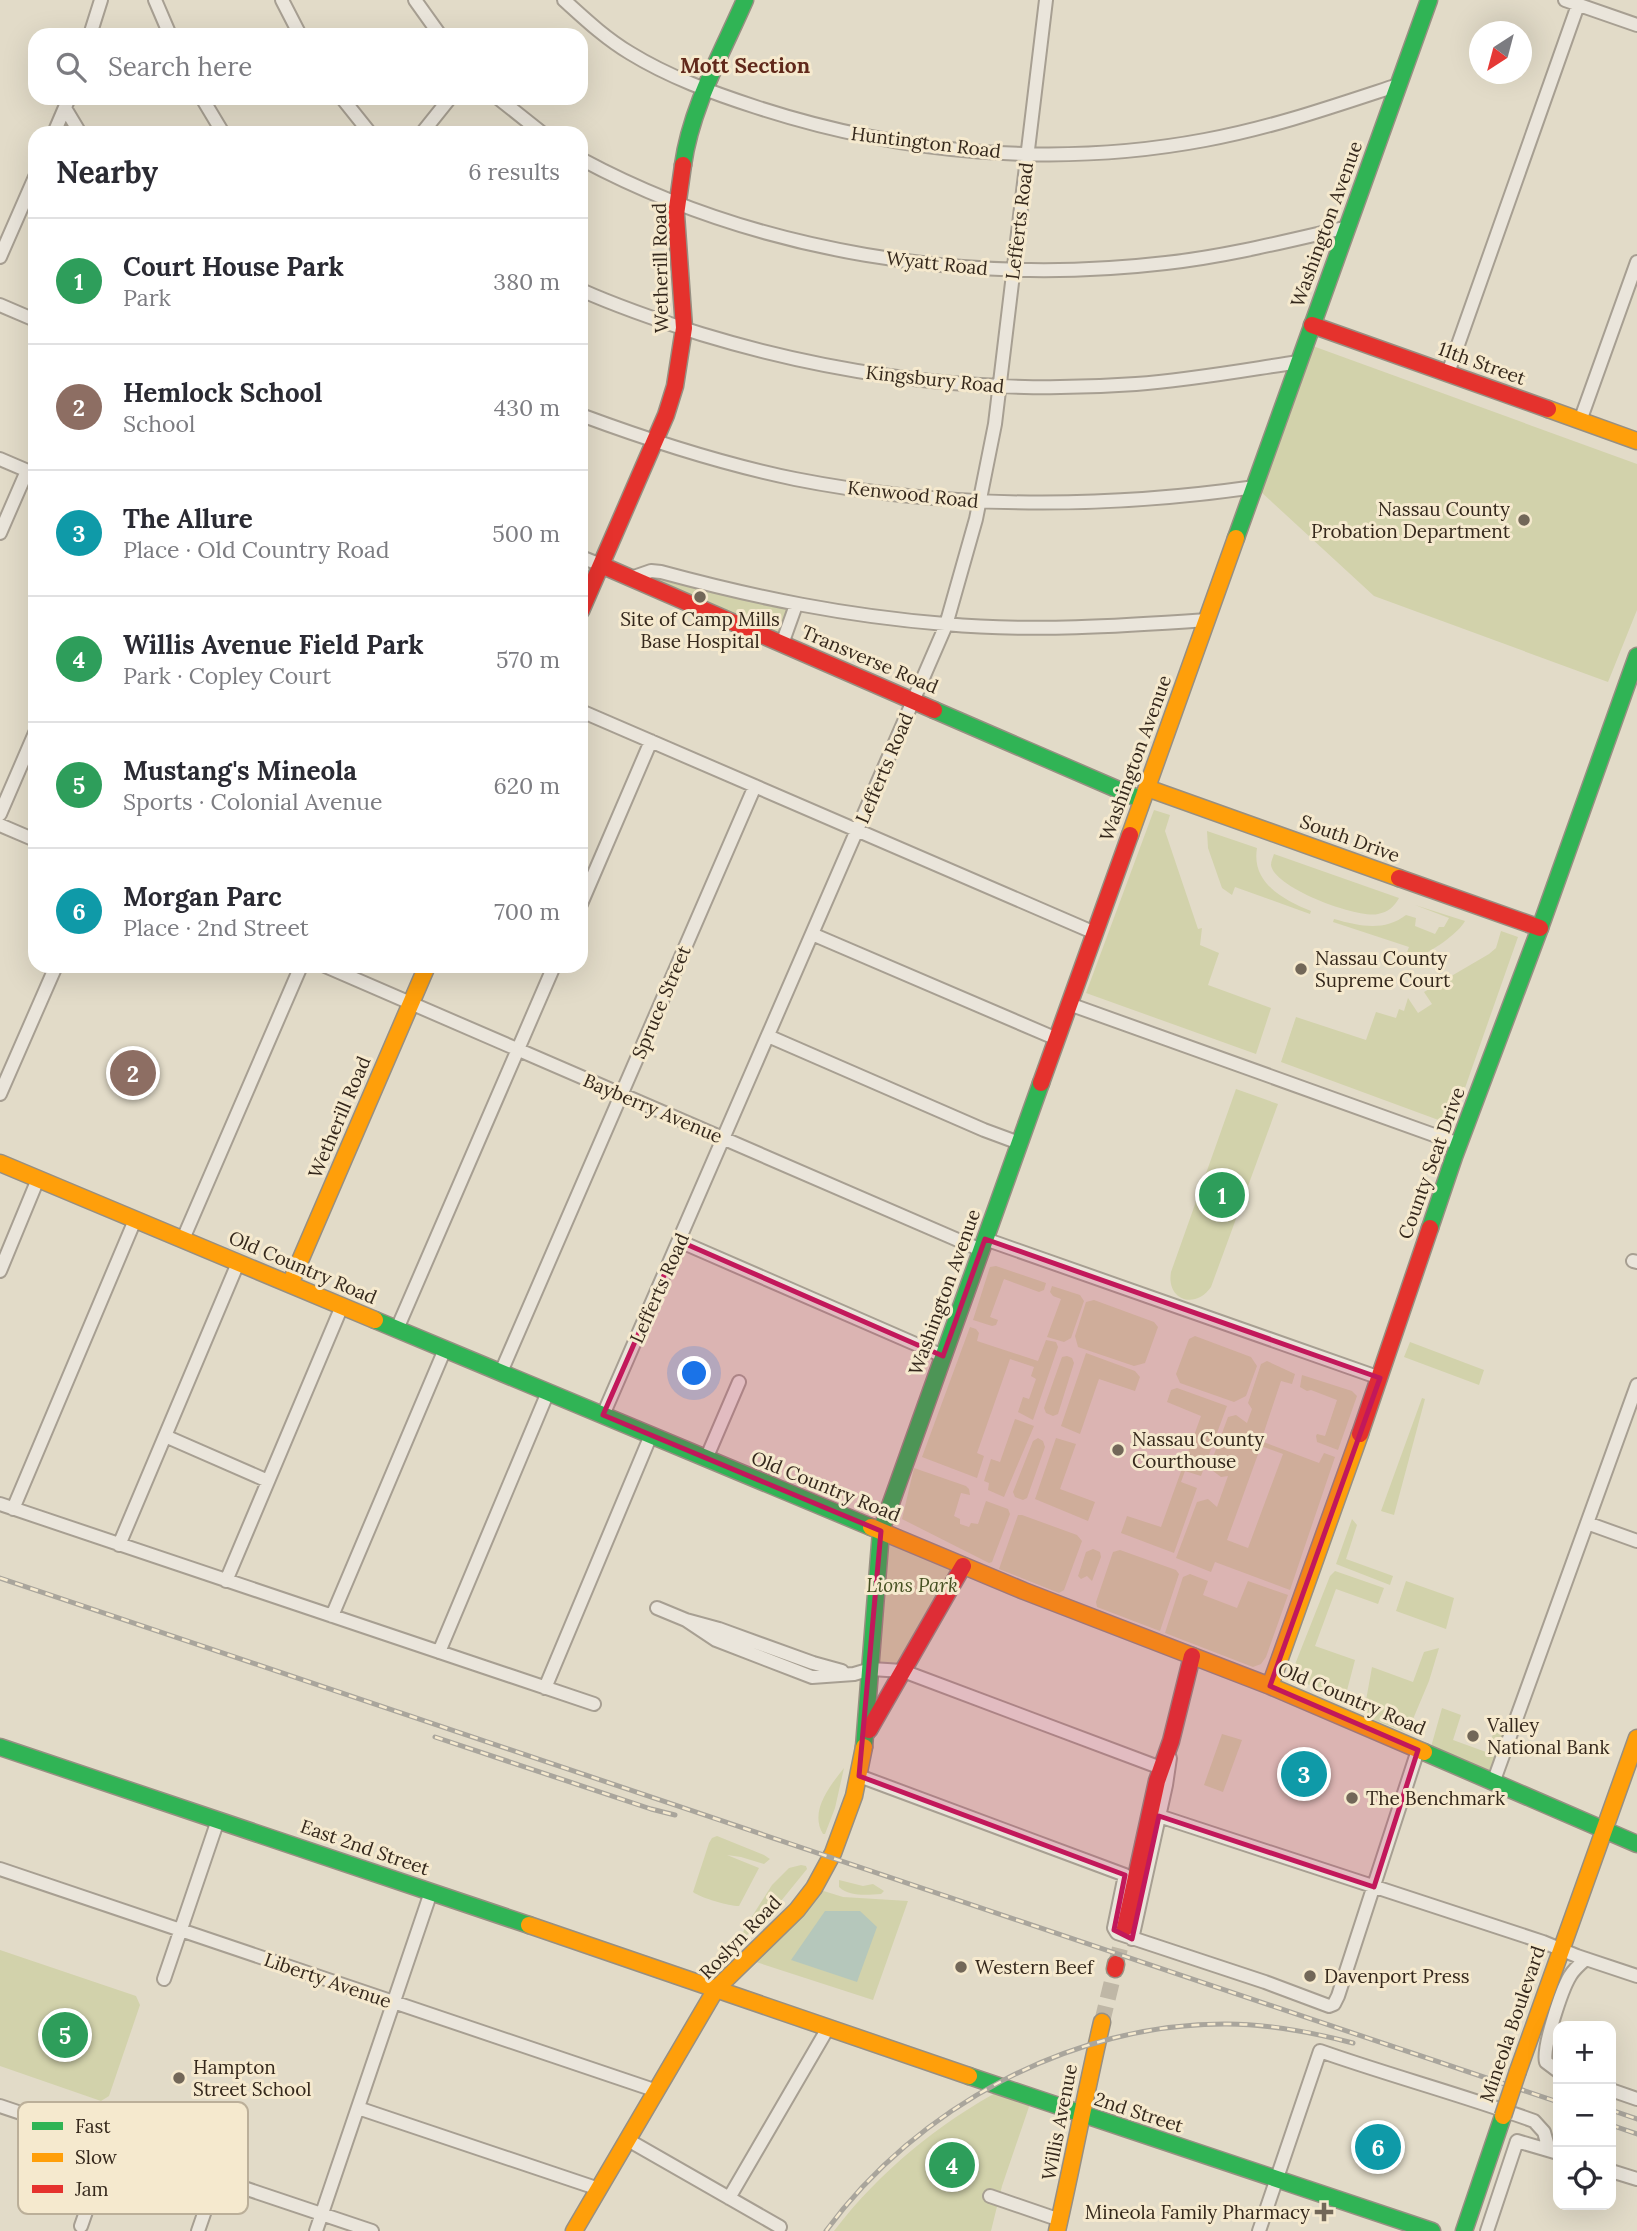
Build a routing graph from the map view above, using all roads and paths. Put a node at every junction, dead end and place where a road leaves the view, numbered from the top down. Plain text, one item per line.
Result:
1 (100, 0) edge
2 (155, 0) edge
3 (282, 0) edge
4 (415, 0) edge
5 (564, 0) edge
6 (745, 0) edge
7 (1046, 0) edge
8 (1429, 0) edge
9 (1566, 0) edge
10 (1578, 5) junction
11 (1637, 25) edge
12 (92, 28) edge
13 (167, 28) edge
14 (296, 28) edge
15 (435, 28) edge
16 (1398, 85) junction
17 (707, 89) junction
18 (66, 105) edge
19 (68, 105) edge
20 (206, 105) edge
21 (348, 105) edge
22 (444, 105) edge
23 (507, 105) edge
24 (57, 126) edge
25 (77, 126) edge
26 (219, 126) edge
27 (364, 126) edge
28 (428, 126) edge
29 (533, 126) edge
30 (1027, 154) junction
31 (588, 163) edge
32 (28, 193) edge
33 (680, 203) junction
34 (1348, 227) junction
35 (0, 257) edge
36 (1637, 262) edge
37 (1013, 270) junction
38 (588, 293) edge
39 (0, 305) edge
40 (28, 317) edge
41 (1312, 325) junction
42 (684, 328) junction
43 (1299, 362) junction
44 (1448, 373) junction
45 (999, 386) junction
46 (588, 417) edge
47 (1580, 421) junction
48 (654, 441) junction
49 (1637, 441) edge
50 (0, 459) edge
51 (28, 471) edge
52 (28, 478) edge
53 (1255, 486) junction
54 (979, 501) junction
55 (0, 533) edge
56 (588, 560) edge
57 (601, 565) junction
58 (631, 578) junction
59 (588, 595) edge
60 (796, 605) junction
61 (1207, 620) junction
62 (946, 625) junction
63 (782, 644) junction
64 (1637, 656) edge
65 (913, 701) junction
66 (588, 714) edge
67 (651, 741) junction
68 (28, 749) edge
69 (755, 786) junction
70 (1144, 794) junction
71 (0, 814) edge
72 (0, 825) edge
73 (857, 830) junction
74 (28, 837) edge
75 (588, 888) edge
76 (1540, 928) junction
77 (1095, 933) junction
78 (812, 934) junction
79 (53, 973) edge
80 (298, 973) edge
81 (341, 973) edge
82 (425, 973) edge
83 (551, 973) edge
84 (411, 1003) junction
85 (1069, 1004) junction
86 (768, 1036) junction
87 (1057, 1039) junction
88 (518, 1049) junction
89 (0, 1094) edge
90 (621, 1094) junction
91 (724, 1139) junction
92 (1019, 1143) junction
93 (1460, 1144) junction
94 (0, 1163) edge
95 (38, 1179) junction
96 (135, 1220) junction
97 (183, 1240) junction
98 (679, 1241) junction
99 (983, 1245) junction
100 (238, 1263) junction
101 (0, 1271) edge
102 (290, 1284) junction
103 (342, 1306) junction
104 (397, 1329) junction
105 (445, 1349) junction
106 (943, 1356) junction
107 (501, 1372) junction
108 (1380, 1378) junction
109 (739, 1382) dead end
110 (1637, 1385) edge
111 (548, 1392) junction
112 (603, 1415) junction
113 (651, 1435) junction
114 (165, 1436) junction
115 (706, 1459) junction
116 (268, 1481) junction
117 (0, 1504) edge
118 (13, 1509) junction
119 (1587, 1523) junction
120 (881, 1531) junction
121 (1637, 1541) edge
122 (119, 1545) junction
123 (963, 1566) junction
124 (226, 1581) junction
125 (657, 1608) dead end
126 (332, 1616) junction
127 (439, 1652) junction
128 (1192, 1656) junction
129 (871, 1669) junction
130 (903, 1671) junction
131 (1270, 1686) junction
132 (545, 1688) junction
133 (594, 1704) dead end
134 (866, 1735) junction
135 (1637, 1738) edge
136 (1171, 1741) junction
137 (0, 1749) edge
138 (1418, 1750) junction
139 (1161, 1768) junction
140 (859, 1776) junction
141 (1493, 1783) junction
142 (1159, 1816) junction
143 (218, 1820) junction
144 (1603, 1831) junction
145 (1637, 1844) edge
146 (0, 1869) edge
147 (1374, 1887) junction
148 (431, 1892) junction
149 (181, 1930) junction
150 (1129, 1933) junction
151 (1560, 1949) junction
152 (1586, 1959) junction
153 (1637, 1976) edge
154 (164, 1979) dead end
155 (716, 1989) junction
156 (394, 2002) junction
157 (1554, 2021) edge
158 (1102, 2022) tunnel mouth
159 (1553, 2025) edge
160 (828, 2028) junction
161 (1553, 2067) edge
162 (657, 2091) junction
163 (1616, 2092) edge
164 (1637, 2099) edge
165 (358, 2108) junction
166 (1, 2110) edge
167 (18, 2115) edge
168 (1080, 2115) junction
169 (628, 2140) junction
170 (1553, 2149) edge
171 (1553, 2151) edge
172 (1616, 2173) edge
173 (1276, 2179) junction
174 (1637, 2179) edge
175 (599, 2189) junction
176 (248, 2190) edge
177 (990, 2196) dead end
178 (729, 2198) junction
179 (85, 2214) edge
180 (204, 2214) edge
181 (322, 2214) junction
182 (1058, 2225) edge
183 (81, 2226) dead end
184 (780, 2227) dead end
185 (198, 2231) edge
186 (316, 2231) edge
187 (372, 2231) edge
188 (574, 2231) edge
189 (1259, 2231) edge
190 (1432, 2231) edge
191 (1464, 2231) edge
192 (1487, 2231) edge

1 - 12 street
2 - 13 street
3 - 14 street
4 - 15 street
5 - 17 street, Huntington Road
6 - 17 main road, Wetherill Road
7 - 30 street, Lefferts Road
8 - 16 main road, Washington Avenue
9 - 10 street
10 - 11 street
10 - 44 street
16 - 30 street, Huntington Road
16 - 34 main road, Washington Avenue
17 - 30 street, Huntington Road
17 - 33 main road, Wetherill Road
18 - 24 street
19 - 25 street
20 - 26 street
21 - 27 street
22 - 28 street
23 - 29 street
30 - 37 street, Lefferts Road
31 - 33 street, Wyatt Road
32 - 35 street
33 - 37 street, Wyatt Road
33 - 42 main road, Wetherill Road
34 - 37 street, Wyatt Road
34 - 41 main road, Washington Avenue
36 - 47 street
37 - 45 street, Lefferts Road
38 - 42 street, Kingsbury Road
39 - 40 street
41 - 43 main road, Washington Avenue
41 - 44 main road, 11th Street
42 - 45 street, Kingsbury Road
42 - 48 main road, Wetherill Road
43 - 45 street, Kingsbury Road
43 - 53 main road, Washington Avenue
44 - 47 main road, 11th Street
45 - 54 street, Lefferts Road
46 - 48 street, Kenwood Road
47 - 49 main road, 11th Street
48 - 54 street, Kenwood Road
48 - 57 main road, Wetherill Road
50 - 51 street
52 - 55 street
53 - 54 street, Kenwood Road
53 - 61 main road, Washington Avenue
54 - 62 street, Lefferts Road
56 - 57 street, Transverse Road
57 - 58 main road, Transverse Road
57 - 59 main road, Wetherill Road
58 - 60 street
58 - 63 main road, Transverse Road
60 - 62 street
60 - 63 street
61 - 62 street
61 - 70 main road, Washington Avenue
62 - 65 street, Lefferts Road
63 - 65 main road, Transverse Road
64 - 76 main road, County Seat Drive
65 - 70 main road, Transverse Road
65 - 73 street, Lefferts Road
66 - 67 street
67 - 69 street
67 - 75 street
68 - 71 street
69 - 73 street
69 - 90 street, Spruce Street
70 - 76 main road, South Drive
70 - 77 main road, Washington Avenue
72 - 74 street
73 - 77 street
73 - 78 street, Lefferts Road
76 - 93 main road, County Seat Drive
77 - 85 main road, Washington Avenue
78 - 86 street, Lefferts Road
78 - 87 street
79 - 89 street
80 - 97 street
81 - 84 street, Bayberry Avenue
82 - 84 main road, Wetherill Road
83 - 88 street
84 - 88 street, Bayberry Avenue
84 - 102 main road, Wetherill Road
85 - 87 main road, Washington Avenue
85 - 93 street
86 - 91 street, Lefferts Road
86 - 92 street
87 - 92 main road, Washington Avenue
88 - 90 street, Bayberry Avenue
88 - 104 street
90 - 91 street, Bayberry Avenue
90 - 107 street, Spruce Street
91 - 98 street, Lefferts Road
91 - 99 street, Bayberry Avenue
92 - 99 main road, Washington Avenue
93 - 108 main road, County Seat Drive
94 - 95 main road, Old Country Road
95 - 96 main road, Old Country Road
95 - 101 street
96 - 97 main road, Old Country Road
96 - 118 street
97 - 100 main road, Old Country Road
98 - 106 street
98 - 112 street, Lefferts Road
99 - 106 main road, Washington Avenue
99 - 108 street, Bayberry Avenue
100 - 102 main road, Old Country Road
100 - 114 street
102 - 103 main road, Old Country Road
103 - 104 main road, Old Country Road
103 - 116 street
104 - 105 main road, Old Country Road
105 - 107 main road, Old Country Road
105 - 126 street
106 - 120 main road, Washington Avenue
107 - 111 main road, Old Country Road
108 - 131 main road, County Seat Drive
109 - 115 street
110 - 119 street
111 - 112 main road, Old Country Road
111 - 127 street
112 - 113 main road, Old Country Road
113 - 115 main road, Old Country Road
113 - 132 street
114 - 116 street
114 - 122 street
115 - 120 main road, Old Country Road
116 - 124 street
117 - 118 street
118 - 122 street
119 - 121 street
119 - 141 street
120 - 123 main road, Old Country Road
120 - 129 main road, Roslyn Road
122 - 124 street
123 - 128 main road, Old Country Road
123 - 130 main road, Roslyn Road
124 - 126 street
125 - 129 street
126 - 127 street
127 - 132 street
128 - 131 main road, Old Country Road
128 - 136 main road
129 - 130 street
129 - 134 main road, Roslyn Road
130 - 134 main road, Roslyn Road
130 - 139 street
131 - 138 main road, Old Country Road
132 - 133 street
134 - 140 main road, Roslyn Road
135 - 144 main road, Mineola Boulevard
136 - 139 main road
136 - 142 street
137 - 143 main road, East 2nd Street
138 - 141 main road, Old Country Road
138 - 147 street
139 - 150 main road
140 - 150 street
140 - 155 main road, Roslyn Road
141 - 144 main road, Old Country Road
142 - 147 street
142 - 150 street
143 - 148 main road, East 2nd Street
143 - 149 street
144 - 145 main road, Old Country Road
144 - 151 main road, Mineola Boulevard
146 - 149 street, Liberty Avenue
147 - 150 street
147 - 151 street
148 - 155 main road, East 2nd Street
148 - 156 street
149 - 154 street
149 - 156 street, Liberty Avenue
151 - 152 street
151 - 191 main road, Mineola Boulevard, bridge
152 - 153 street
152 - 157 street
155 - 160 main road, 2nd Street
155 - 162 main road, Roslyn Road
156 - 162 street, Liberty Avenue
156 - 165 street
158 - 168 main road, Willis Avenue
159 - 161 street
160 - 168 main road, 2nd Street
160 - 178 street
162 - 169 main road, Roslyn Road
163 - 164 street
165 - 175 street
165 - 181 street
166 - 167 street
168 - 173 main road, 2nd Street
168 - 182 main road, Willis Avenue
169 - 175 main road, Roslyn Road
169 - 178 street
170 - 173 street
171 - 192 street
172 - 174 street
173 - 189 street
173 - 190 main road, 2nd Street
175 - 188 main road, Roslyn Road
176 - 181 street
177 - 182 street
178 - 184 street
179 - 183 street
180 - 185 street
181 - 186 street
181 - 187 street

